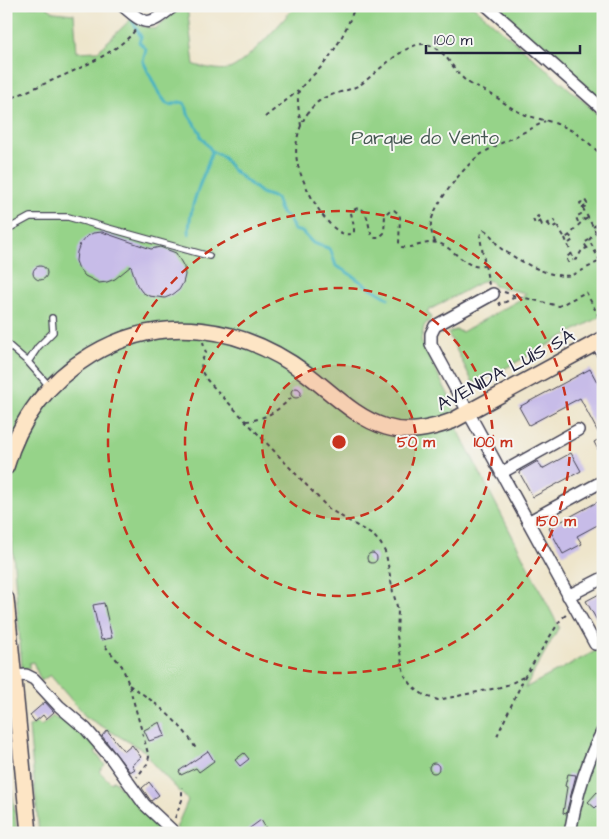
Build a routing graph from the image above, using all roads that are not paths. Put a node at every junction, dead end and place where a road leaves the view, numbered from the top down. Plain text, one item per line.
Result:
1 (123, 6) edge
2 (174, 6) edge
3 (487, 6) edge
4 (603, 109) edge
5 (6, 230) edge
6 (209, 256) dead end
7 (494, 294) road end
8 (52, 318) dead end
9 (6, 343) edge
10 (601, 345) edge
11 (28, 362) junction
12 (50, 387) junction
13 (469, 413) junction
14 (578, 430) dead end
15 (6, 467) edge
16 (501, 473) junction
17 (603, 481) edge
18 (528, 522) junction
19 (603, 578) edge
20 (568, 596) junction
21 (6, 599) edge
22 (8, 644) edge
23 (595, 644) dead end
24 (13, 676) junction
25 (603, 730) edge
26 (172, 830) edge
27 (29, 833) edge
28 (570, 833) edge

1 - 2 street
3 - 4 street
5 - 6 lane
7 - 13 street
8 - 11 lane
9 - 11 lane
10 - 13 street, AVENIDA LUÍS SÁ
11 - 12 lane
12 - 13 street, AVENIDA LUÍS SÁ
12 - 15 street, AVENIDA LUÍS SÁ
13 - 16 street
14 - 16 street
16 - 18 street
17 - 18 street
18 - 20 street
19 - 20 street
20 - 23 street
21 - 22 street
22 - 24 street
24 - 26 street
24 - 27 street
25 - 28 street

